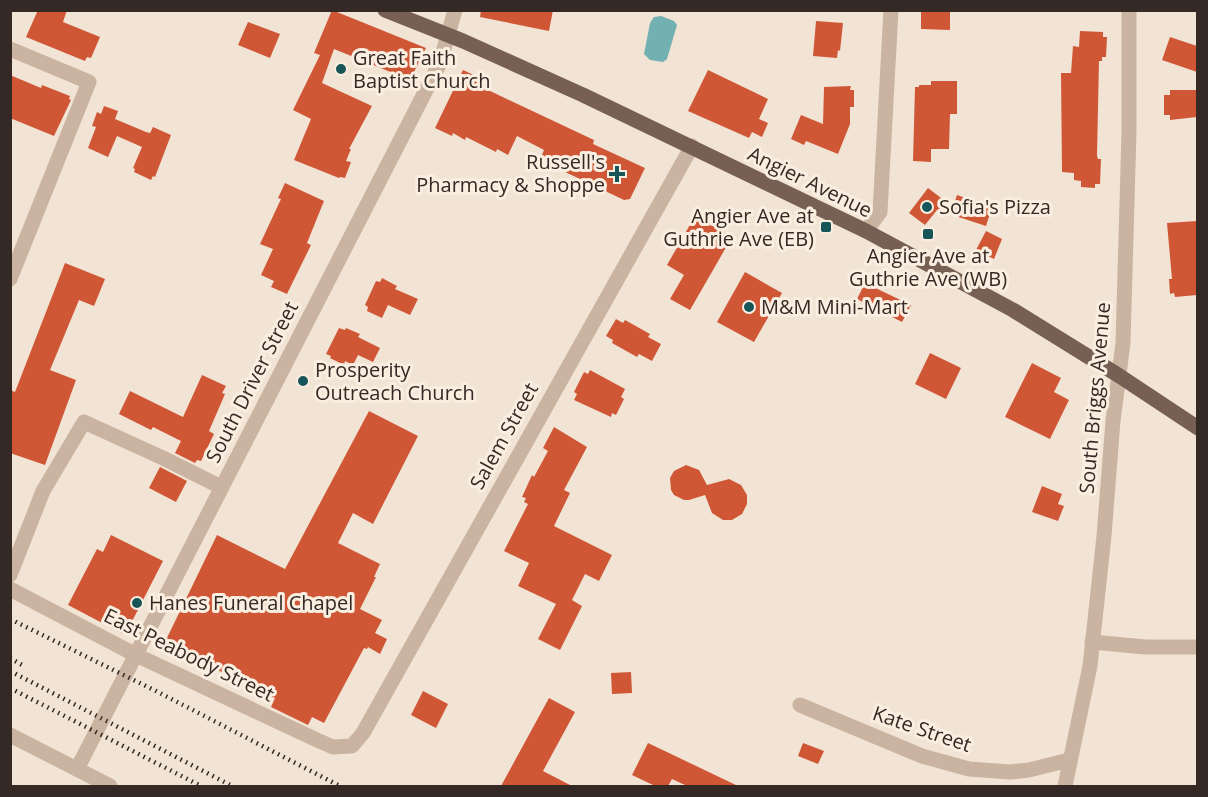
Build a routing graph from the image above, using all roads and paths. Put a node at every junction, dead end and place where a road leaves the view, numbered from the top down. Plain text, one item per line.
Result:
1 (385, 10) edge
2 (455, 10) edge
3 (891, 10) edge
4 (1129, 10) edge
5 (449, 35) junction
6 (10, 50) edge
7 (692, 146) junction
8 (866, 231) junction
9 (10, 279) edge
10 (1118, 375) junction
11 (1197, 428) edge
12 (221, 487) junction
13 (10, 575) edge
14 (10, 589) edge
15 (1092, 642) junction
16 (1197, 647) edge
17 (135, 655) junction
18 (800, 705) dead end
19 (10, 735) edge
20 (352, 746) joint
21 (1069, 760) junction
22 (77, 769) junction
23 (110, 786) edge
24 (1065, 786) edge

1 - 5 main road, Angier Avenue
2 - 5 street, South Driver Street
3 - 8 street
4 - 10 street, South Briggs Avenue
5 - 7 main road, Angier Avenue
5 - 12 street, South Driver Street
6 - 9 street
7 - 8 main road, Angier Avenue
7 - 20 street, Salem Street
8 - 10 main road, Angier Avenue
10 - 11 main road, Angier Avenue
10 - 15 street, South Briggs Avenue
12 - 13 street
12 - 17 street, South Driver Street
14 - 17 street, East Peabody Street
15 - 16 street
15 - 21 street, South Briggs Avenue
17 - 20 street, East Peabody Street
17 - 22 street, South Driver Street
18 - 21 street, Kate Street
19 - 22 street
21 - 24 street, South Briggs Avenue
22 - 23 street

